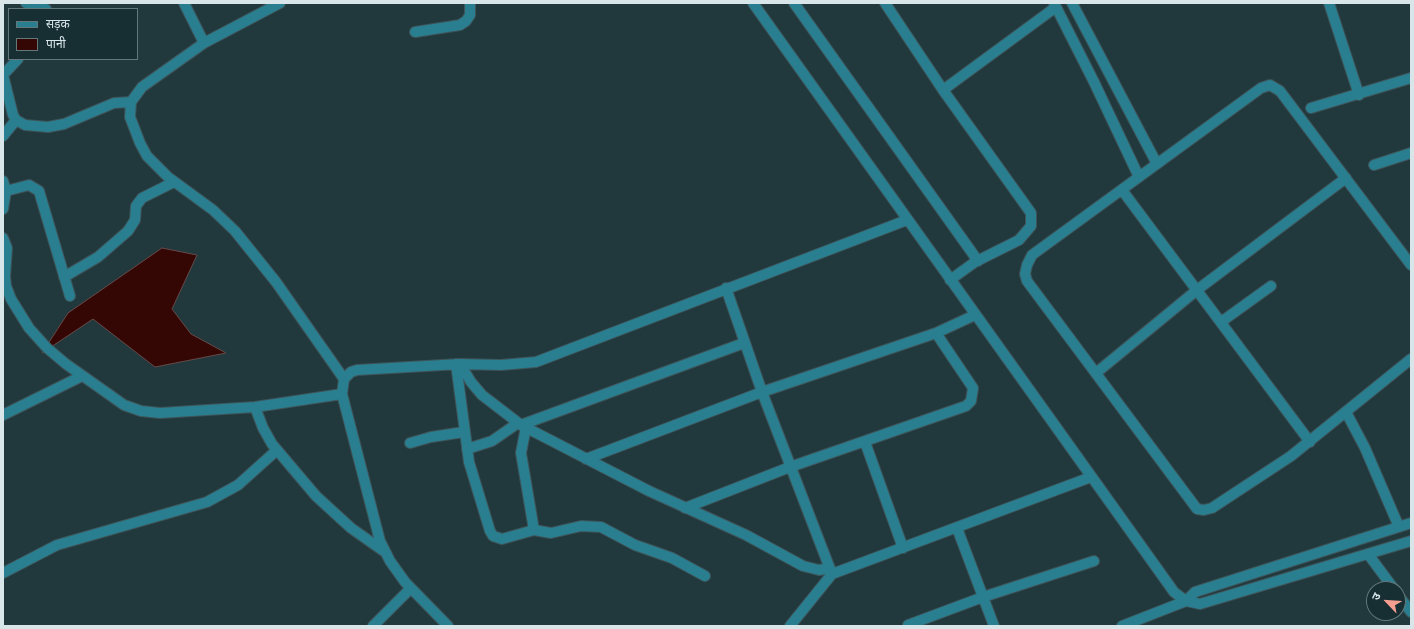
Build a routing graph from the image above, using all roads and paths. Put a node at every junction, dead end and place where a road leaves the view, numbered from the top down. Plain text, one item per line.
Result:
1 (26, 3) edge
2 (184, 3) edge
3 (280, 3) edge
4 (470, 3) edge
5 (752, 3) edge
6 (794, 3) edge
7 (885, 3) edge
8 (1072, 3) edge
9 (1330, 3) edge
10 (1055, 5) edge
11 (43, 8) edge
12 (415, 32) dead end
13 (204, 43) junction
14 (17, 60) edge
15 (3, 75) edge
16 (1411, 78) edge
17 (943, 90) junction
18 (1359, 95) junction
19 (131, 102) junction
20 (1310, 108) dead end
21 (16, 120) junction
22 (3, 136) edge
23 (1411, 153) edge
24 (1157, 164) junction
25 (1374, 165) dead end
26 (1140, 177) junction
27 (1346, 178) junction
28 (174, 182) junction
29 (5, 186) edge
30 (1122, 190) junction
31 (3, 209) edge
32 (908, 220) junction
33 (3, 238) edge
34 (978, 261) junction
35 (1411, 265) edge
36 (64, 277) junction
37 (950, 280) junction
38 (1271, 286) dead end
39 (726, 288) junction
40 (1198, 290) junction
41 (70, 296) dead end
42 (975, 315) junction
43 (1221, 322) junction
44 (936, 333) junction
45 (744, 343) junction
46 (1411, 359) edge
47 (458, 364) junction
48 (1096, 373) junction
49 (82, 376) junction
50 (344, 379) junction
51 (762, 392) junction
52 (342, 394) junction
53 (255, 407) junction
54 (1346, 412) junction
55 (3, 415) edge
56 (522, 425) junction
57 (464, 432) junction
58 (865, 442) junction
59 (1310, 442) junction
60 (410, 443) dead end
61 (467, 449) junction
62 (277, 450) junction
63 (586, 459) junction
64 (790, 467) junction
65 (1092, 477) junction
66 (685, 508) junction
67 (1411, 523) edge
68 (1399, 527) junction
69 (957, 528) junction
70 (534, 530) junction
71 (1411, 541) edge
72 (903, 548) junction
73 (387, 553) junction
74 (1368, 554) junction
75 (1094, 561) dead end
76 (831, 571) junction
77 (3, 573) edge
78 (705, 576) dead end
79 (1388, 581) edge
80 (411, 588) junction
81 (983, 597) junction
82 (1186, 601) junction
83 (908, 625) edge
84 (373, 626) edge
85 (448, 626) edge
86 (790, 626) edge
87 (994, 626) edge
88 (1122, 626) edge

1 - 11 street
2 - 13 street
3 - 13 street
4 - 12 street
5 - 32 street
6 - 34 street
7 - 17 street
8 - 24 street
9 - 18 street
10 - 17 street
10 - 26 street
13 - 19 street
14 - 15 street
15 - 21 street
16 - 18 street
17 - 34 street
18 - 20 street
19 - 21 street
19 - 28 street
21 - 22 street
23 - 25 street
24 - 26 street
24 - 27 street
26 - 30 street
27 - 35 street
27 - 40 street
28 - 36 street
28 - 50 street
29 - 31 street
29 - 36 street
30 - 40 street
30 - 48 street
32 - 37 street
32 - 39 street
33 - 49 street
34 - 37 street
36 - 41 street
37 - 42 street
38 - 43 street
39 - 45 street
39 - 47 street
40 - 43 street
40 - 48 street
42 - 44 street
42 - 65 street
43 - 59 street
44 - 51 street
44 - 58 street
45 - 51 street
45 - 56 street
46 - 54 street
47 - 50 street
47 - 56 street
47 - 57 street
48 - 59 street
49 - 53 street
49 - 55 street
50 - 52 street
51 - 63 street
51 - 64 street
52 - 53 street
52 - 73 street
53 - 62 street
54 - 59 street
54 - 68 street
56 - 61 street
56 - 63 street
56 - 70 street
57 - 60 street
57 - 61 street
58 - 64 street
58 - 72 street
61 - 70 street
62 - 73 street
62 - 77 street
63 - 66 street
64 - 66 street
64 - 76 street
65 - 69 street
65 - 82 street
66 - 76 street
67 - 68 street
68 - 82 street
69 - 72 street
69 - 81 street
70 - 78 street
71 - 74 street
72 - 76 street
73 - 80 street
74 - 79 street
74 - 82 street
75 - 81 street
76 - 86 street
80 - 84 street
80 - 85 street
81 - 83 street
81 - 87 street
82 - 88 street

